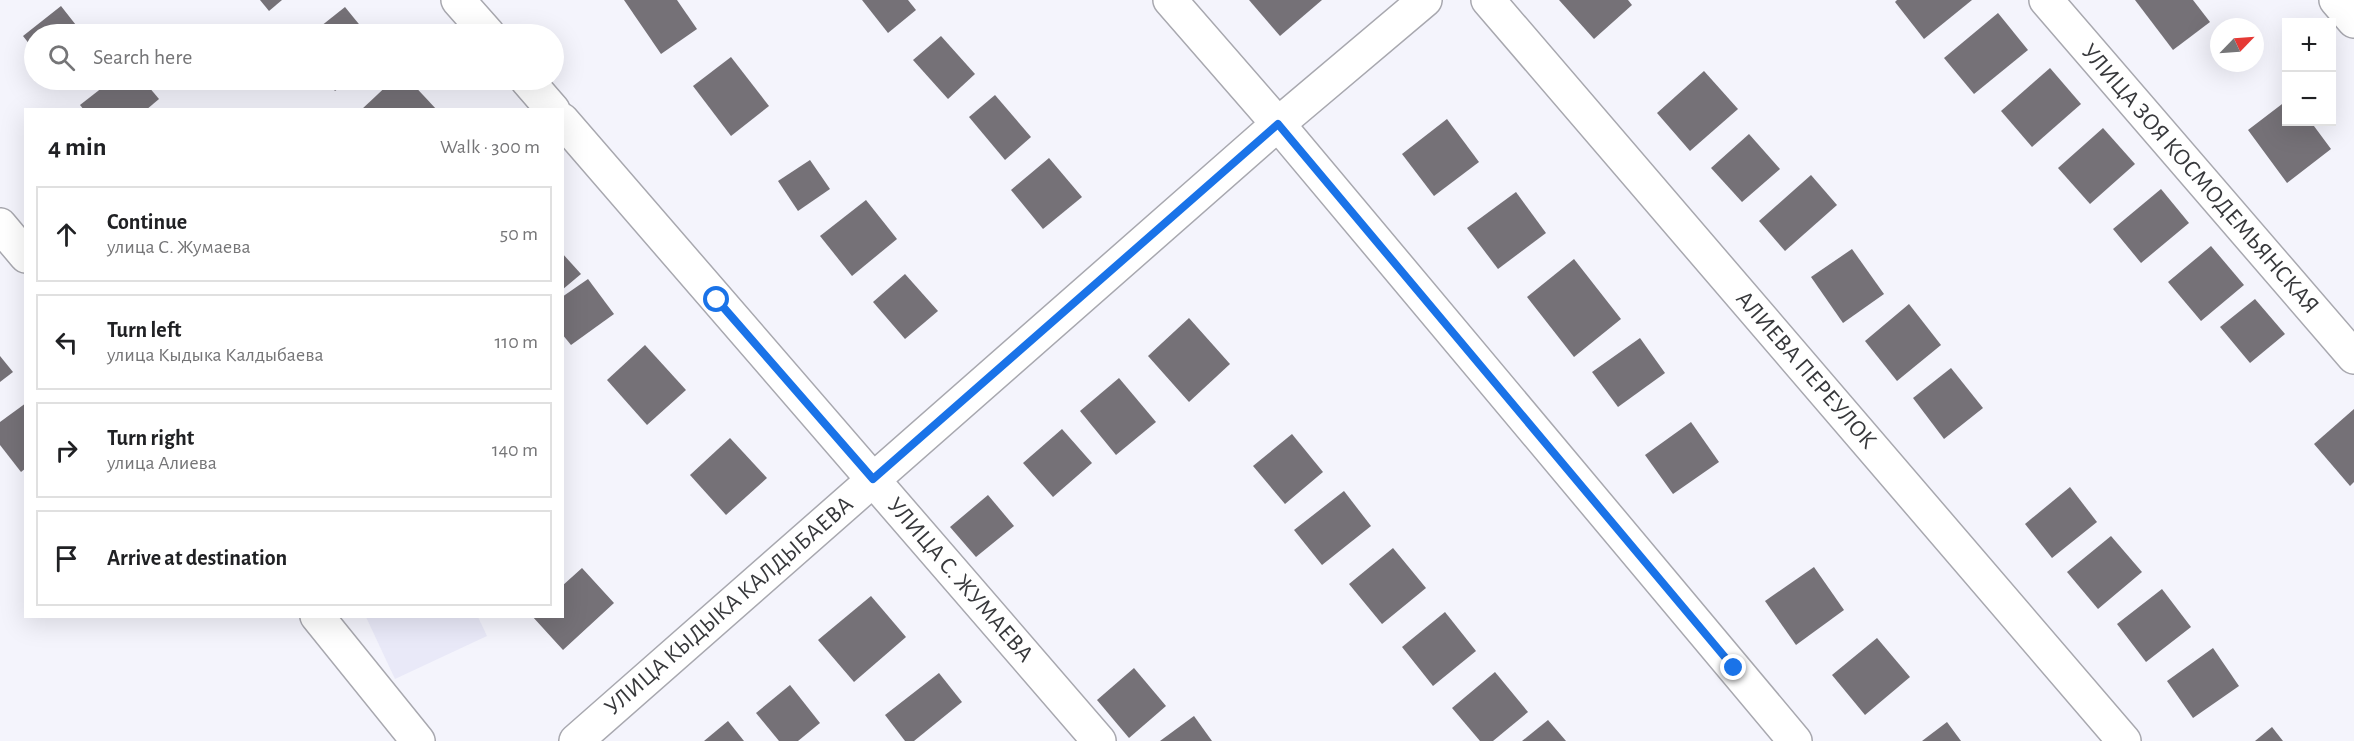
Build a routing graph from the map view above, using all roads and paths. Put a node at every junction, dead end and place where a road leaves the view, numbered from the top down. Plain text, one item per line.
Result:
1 (458, 0) edge
2 (1170, 0) edge
3 (1425, 0) edge
4 (1488, 0) edge
5 (2046, 0) edge
6 (2336, 0) edge
7 (2354, 21) edge
8 (479, 24) edge
9 (536, 90) edge
10 (551, 108) edge
11 (564, 122) edge
12 (1278, 124) junction
13 (0, 225) edge
14 (24, 254) edge
15 (2354, 357) edge
16 (873, 479) junction
17 (319, 618) edge
18 (418, 741) edge
19 (576, 741) edge
20 (1099, 741) edge
21 (1795, 741) edge
22 (2124, 741) edge

1 - 8 street
2 - 12 street
3 - 12 street, УЛИЦА КЫДЫКА КАЛДЫБАЕВА
4 - 22 street, АЛИЕВА ПЕРЕУЛОК
5 - 15 street, УЛИЦА ЗОЯ КОСМОДЕМЬЯНСКАЯ
6 - 7 street
9 - 10 street
11 - 16 street, УЛИЦА С. ЖУМАЕВА
12 - 16 street, УЛИЦА КЫДЫКА КАЛДЫБАЕВА
12 - 21 street
13 - 14 street
16 - 19 street, УЛИЦА КЫДЫКА КАЛДЫБАЕВА
16 - 20 street, УЛИЦА С. ЖУМАЕВА
17 - 18 street

